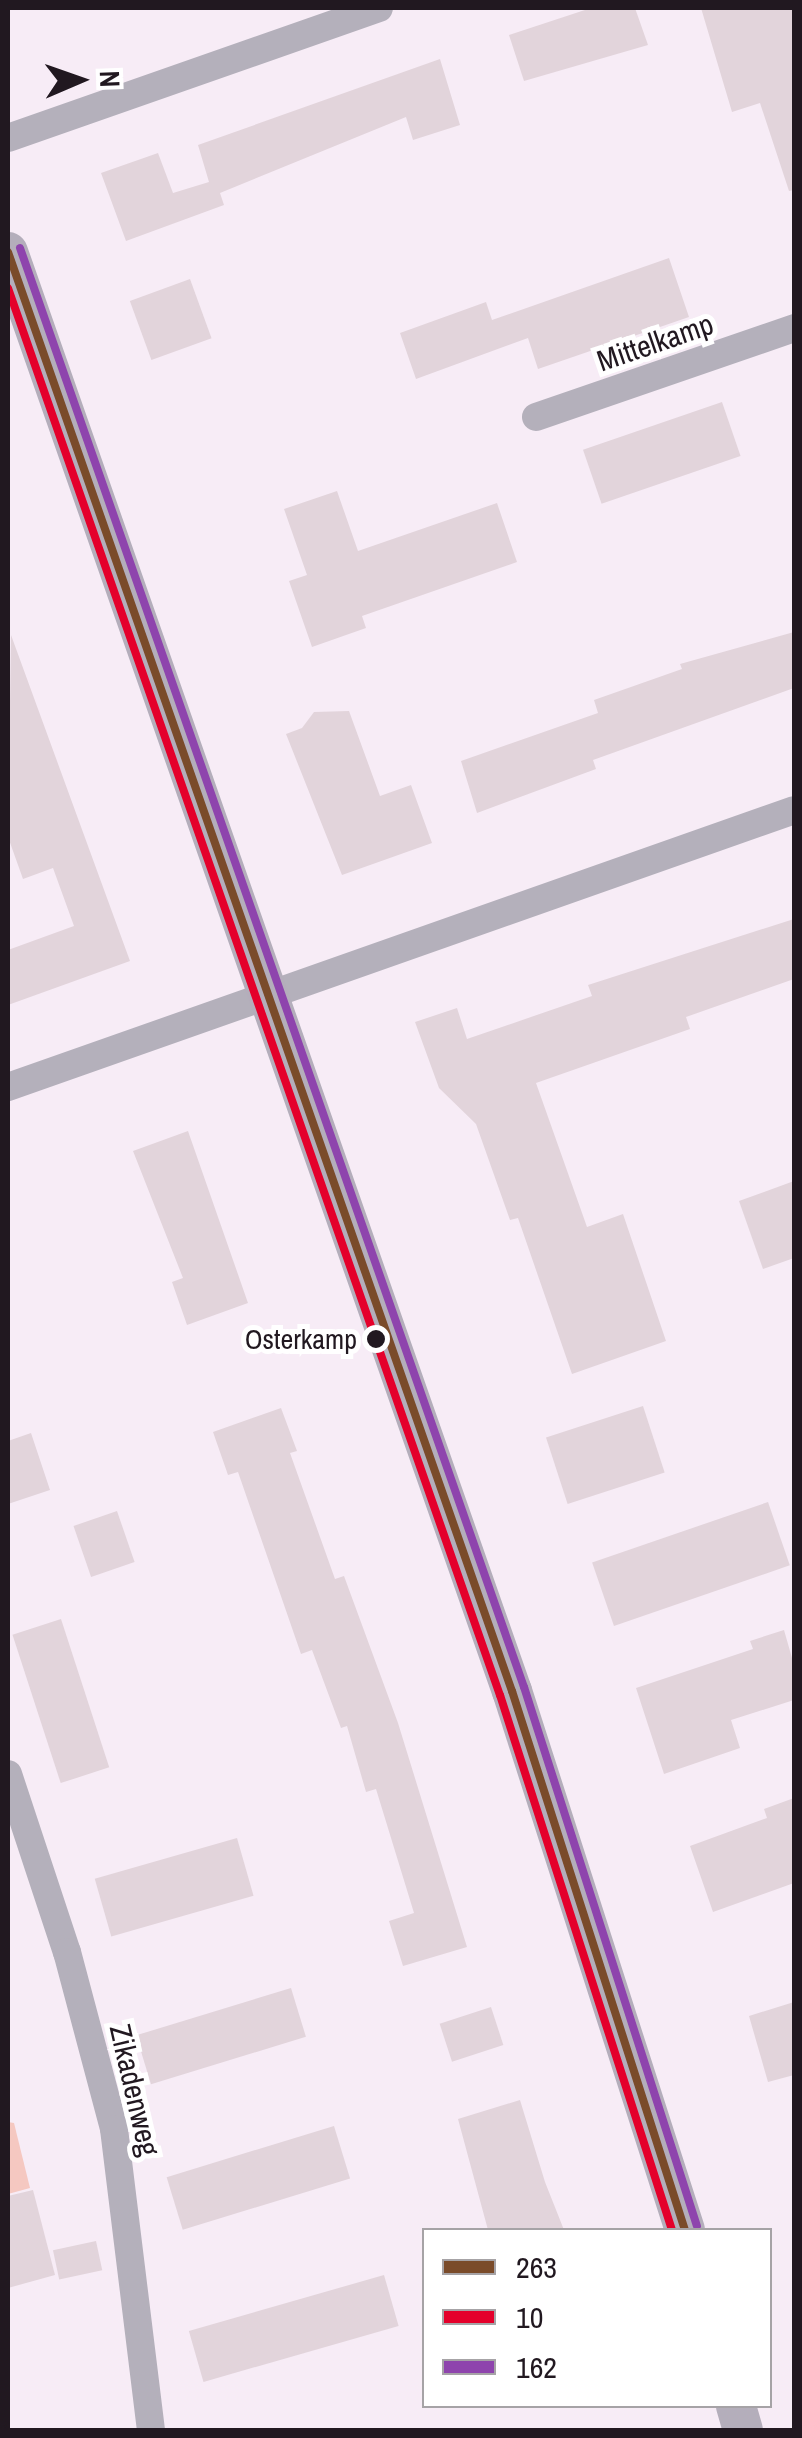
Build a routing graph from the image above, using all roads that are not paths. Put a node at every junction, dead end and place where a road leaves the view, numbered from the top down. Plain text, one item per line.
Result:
1 (379, 8) edge
2 (8, 138) edge
3 (8, 252) edge
4 (794, 328) edge
5 (536, 417) dead end
6 (794, 810) edge
7 (268, 996) junction
8 (8, 1087) edge
9 (8, 1774) edge
10 (684, 2228) edge
11 (151, 2430) edge

1 - 2 street
3 - 7 main road
4 - 5 street, Mittelkamp
6 - 7 street
7 - 8 street
7 - 10 main road
9 - 11 street, Zikadenweg

